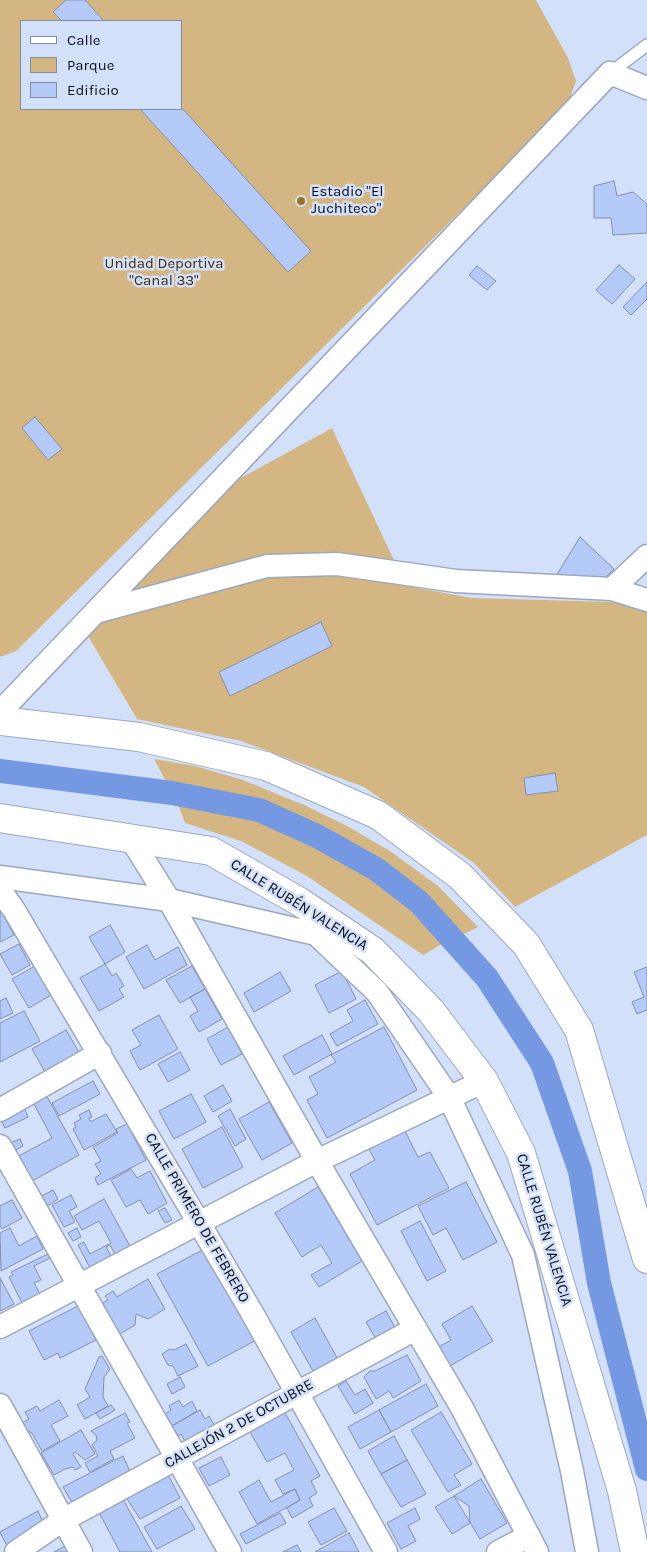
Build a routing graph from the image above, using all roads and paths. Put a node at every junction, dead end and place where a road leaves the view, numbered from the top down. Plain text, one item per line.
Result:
1 (647, 45) edge
2 (610, 73) junction
3 (647, 88) edge
4 (647, 556) edge
5 (612, 589) junction
6 (647, 600) edge
7 (95, 612) junction
8 (0, 712) edge
9 (0, 721) edge
10 (0, 818) edge
11 (131, 838) junction
12 (0, 877) edge
13 (0, 890) edge
14 (170, 900) junction
15 (100, 1054) junction
16 (484, 1081) junction
17 (449, 1097) junction
18 (0, 1110) edge
19 (0, 1146) edge
20 (317, 1162) junction
21 (200, 1222) junction
22 (647, 1259) edge
23 (79, 1286) junction
24 (0, 1327) edge
25 (415, 1329) junction
26 (297, 1392) junction
27 (0, 1405) edge
28 (177, 1459) junction
29 (63, 1520) junction
30 (533, 1544) edge
31 (16, 1552) edge
32 (81, 1552) edge
33 (230, 1552) edge
34 (386, 1552) edge
35 (498, 1552) edge
36 (587, 1552) edge
37 (635, 1552) edge

1 - 2 lane
2 - 3 street
2 - 7 street
4 - 5 street
5 - 6 street
5 - 7 street
7 - 8 street
9 - 22 street
10 - 11 street, CALLE RUBÉN VALENCIA
11 - 14 street
11 - 16 street, CALLE RUBÉN VALENCIA
12 - 14 street, CALLE RUBÉN VALENCIA
13 - 15 street, CALLE PRIMERO DE FEBRERO
14 - 17 street, CALLE RUBÉN VALENCIA
14 - 20 street
15 - 18 street
15 - 21 street, CALLE PRIMERO DE FEBRERO
16 - 17 street
16 - 37 street, CALLE RUBÉN VALENCIA
17 - 20 street
17 - 36 street, CALLE RUBÉN VALENCIA
19 - 23 street
20 - 21 street
20 - 25 street
21 - 23 street
21 - 26 street, CALLE PRIMERO DE FEBRERO
23 - 24 street
23 - 28 street
25 - 26 street, CALLEJÓN 2 DE OCTUBRE
25 - 30 street
26 - 28 street, CALLEJÓN 2 DE OCTUBRE
26 - 34 street, CALLE PRIMERO DE FEBRERO
27 - 29 street
28 - 29 street, CALLEJÓN 2 DE OCTUBRE
28 - 33 street
29 - 31 street, CALLEJÓN 2 DE OCTUBRE
29 - 32 street
30 - 35 street

